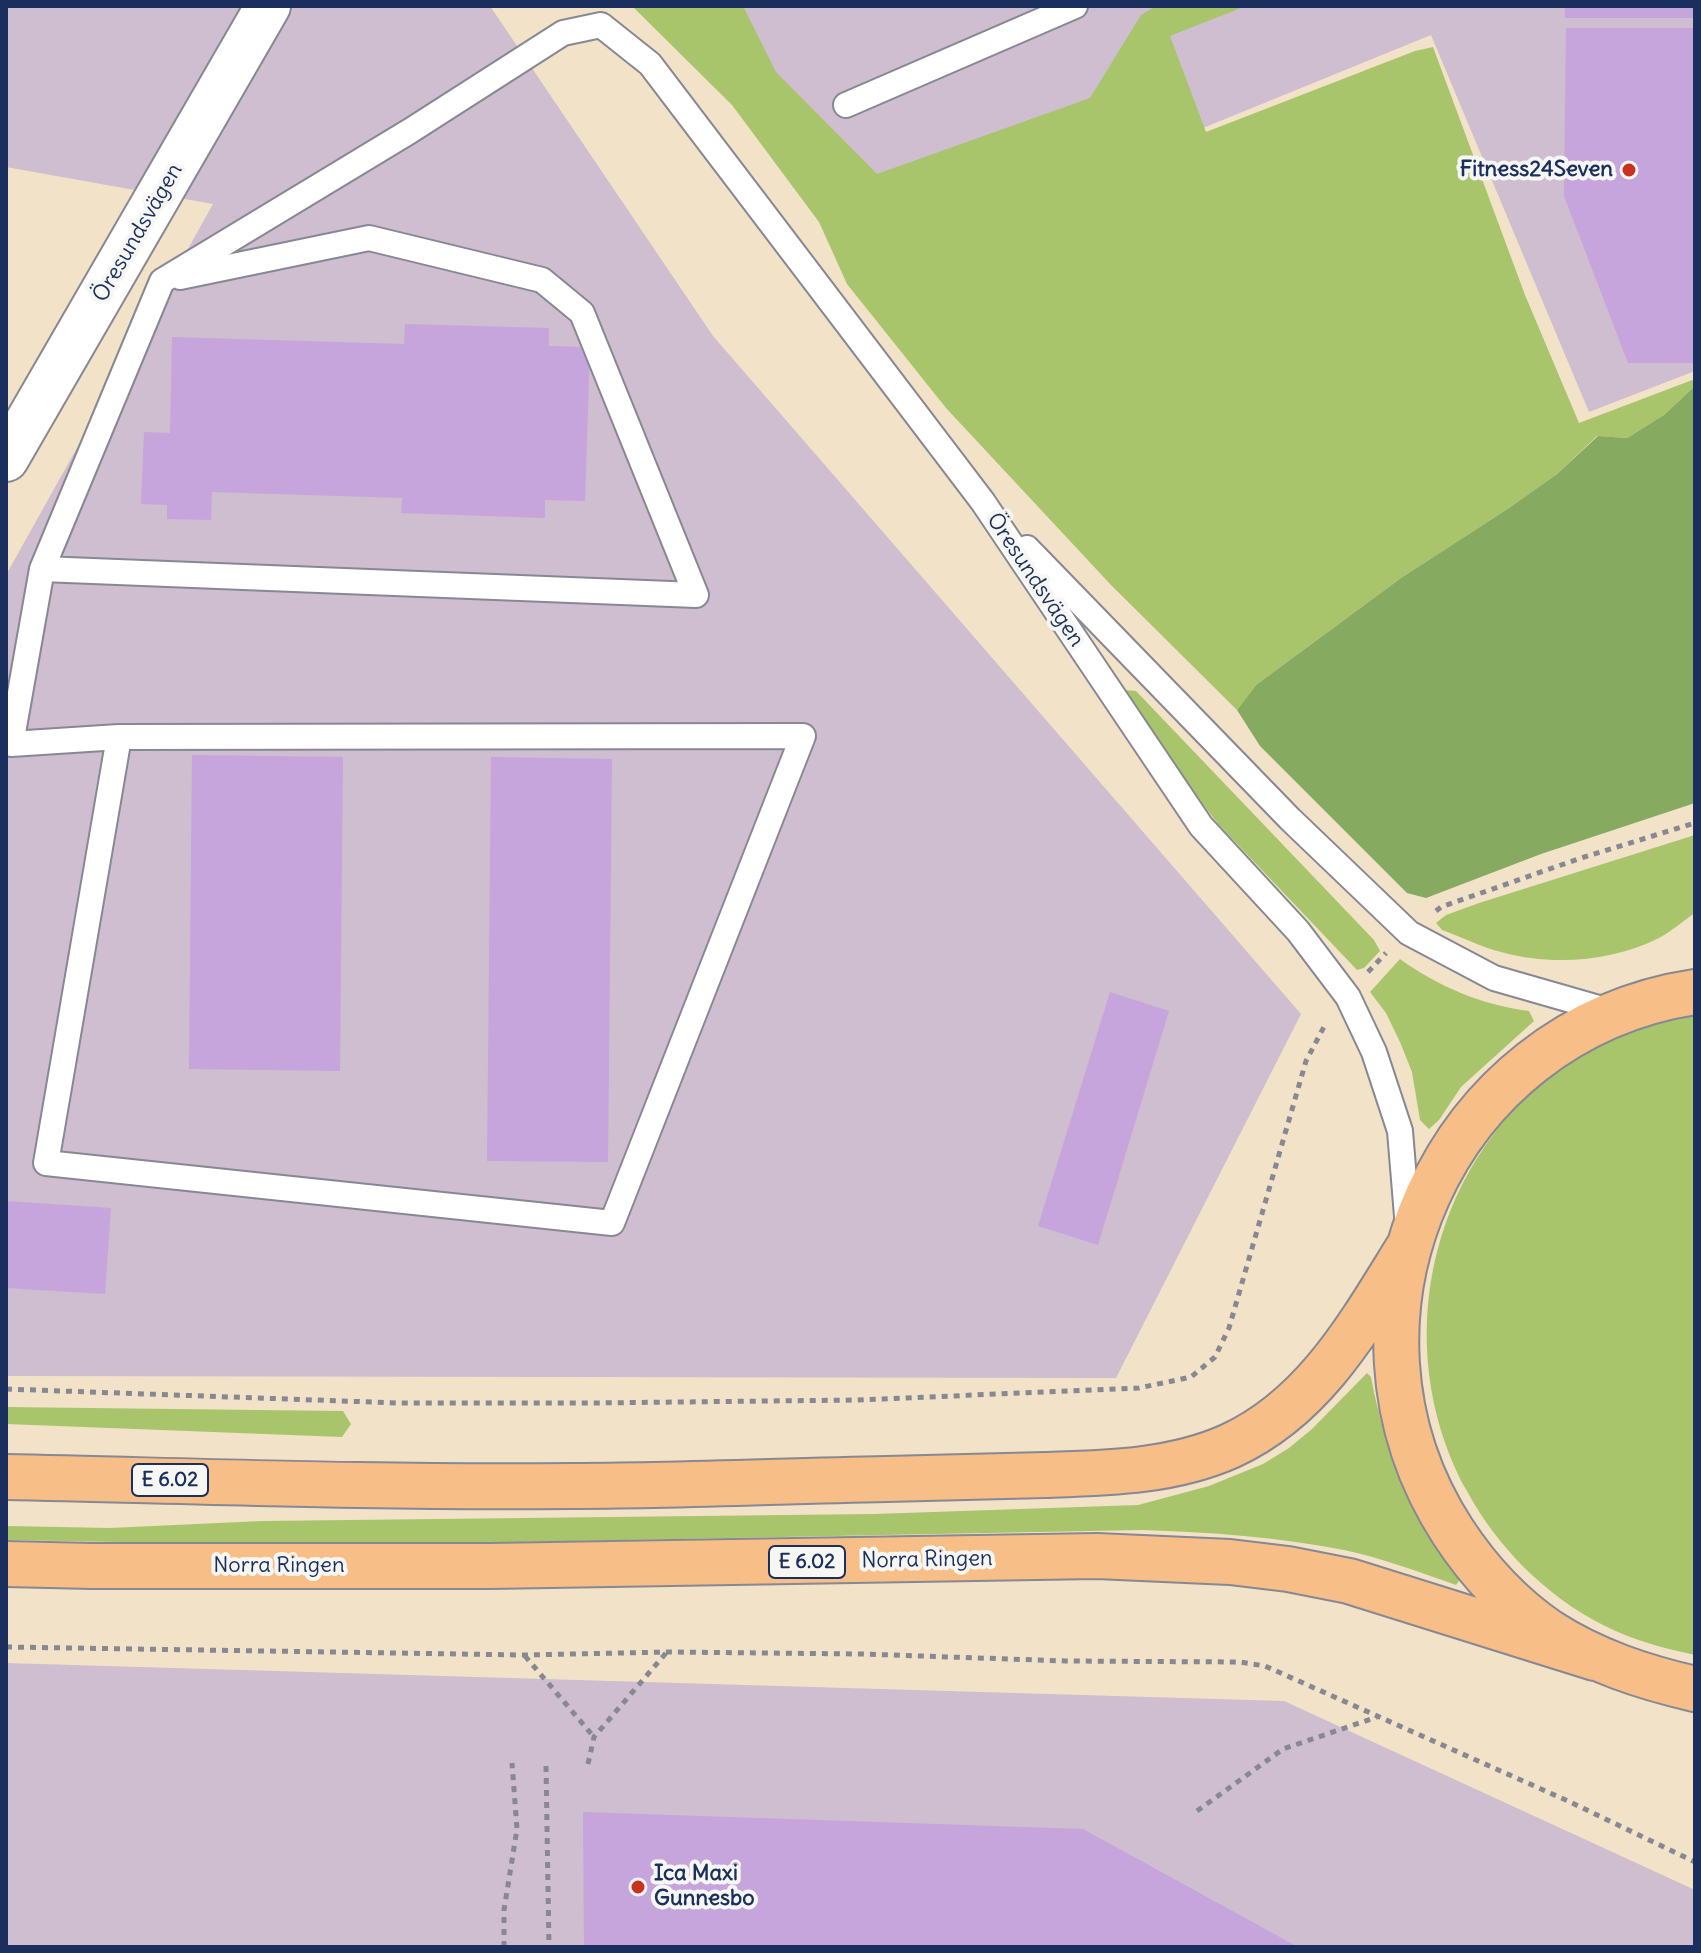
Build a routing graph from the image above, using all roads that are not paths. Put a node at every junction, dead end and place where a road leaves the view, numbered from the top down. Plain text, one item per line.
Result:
1 (268, 6) edge
2 (1075, 6) edge
3 (846, 105) dead end
4 (162, 281) junction
5 (6, 459) edge
6 (983, 502) junction
7 (42, 569) junction
8 (119, 737) junction
9 (9, 743) edge
10 (1695, 992) edge
11 (1616, 1013) junction
12 (1408, 1245) junction
13 (6, 1477) edge
14 (6, 1564) edge
15 (1598, 1659) junction
16 (1695, 1689) edge
17 (1695, 1722) edge

1 - 5 street, Öresundsvägen
2 - 3 lane
4 - 6 lane
4 - 7 lane
4 - 7 lane
6 - 11 lane, Öresundsvägen
6 - 12 lane, Öresundsvägen
7 - 9 lane
8 - 8 lane
8 - 9 lane
10 - 11 main road
11 - 12 main road
12 - 13 main road, E 6.02
12 - 15 main road
14 - 15 main road, Norra Ringen / E 6.02
15 - 16 main road
15 - 17 main road, E 6.02

